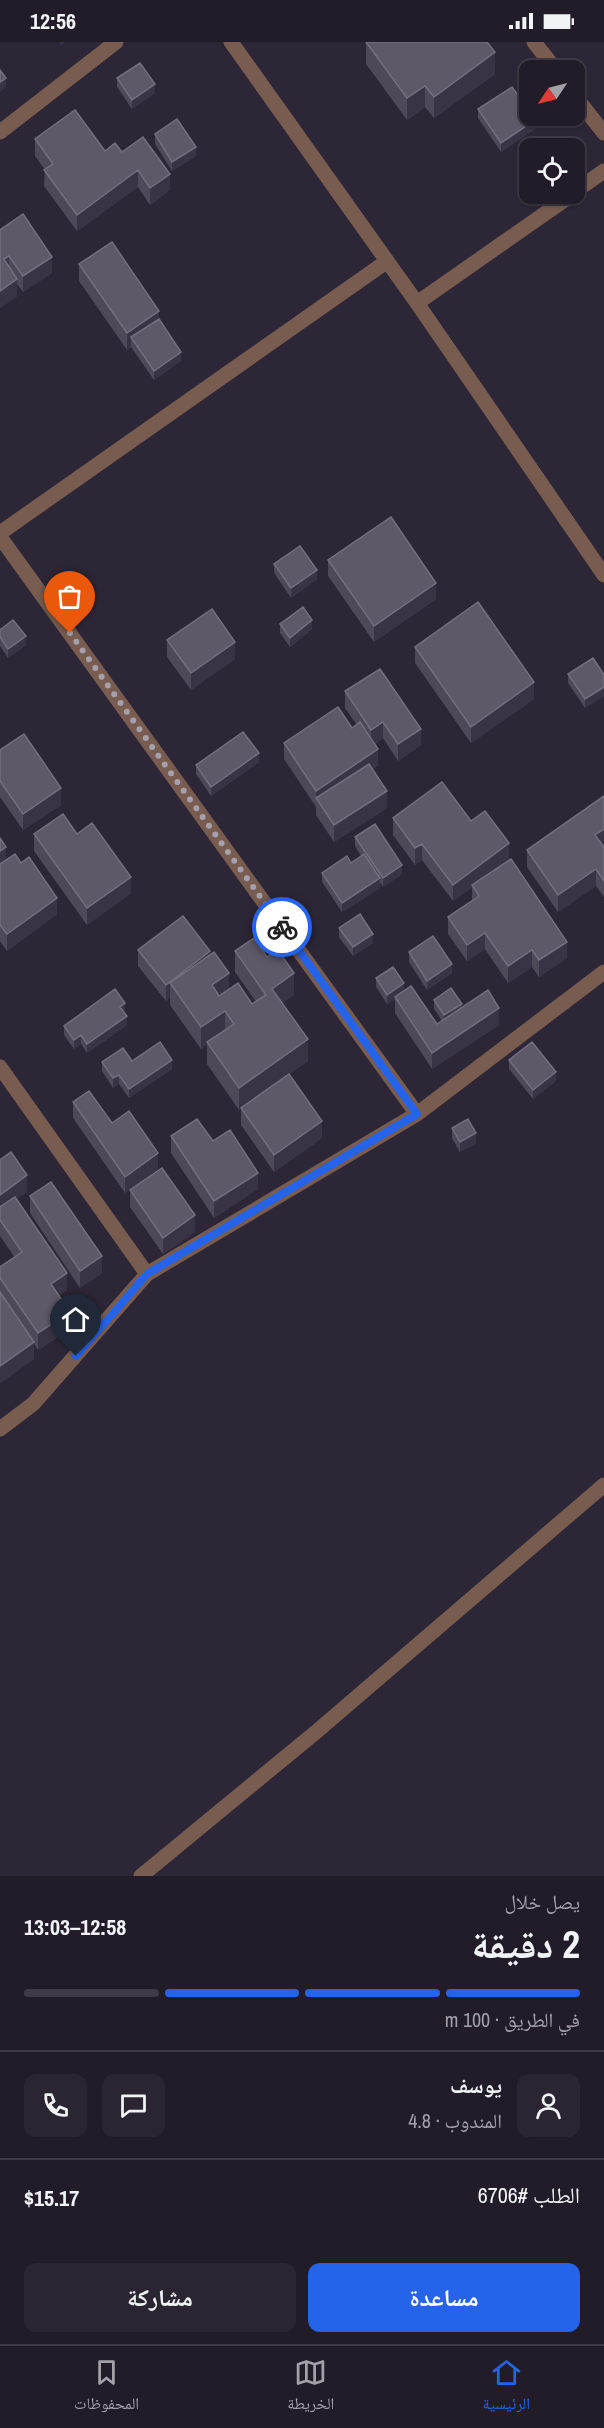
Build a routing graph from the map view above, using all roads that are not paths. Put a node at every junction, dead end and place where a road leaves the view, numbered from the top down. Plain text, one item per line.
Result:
1 (116, 42) edge
2 (231, 42) edge
3 (534, 42) edge
4 (548, 60) edge
5 (585, 109) edge
6 (0, 132) edge
7 (604, 133) edge
8 (604, 171) edge
9 (585, 185) edge
10 (558, 204) edge
11 (386, 262) junction
12 (417, 303) junction
13 (0, 533) edge
14 (0, 537) edge
15 (604, 575) edge
16 (604, 972) edge
17 (0, 1067) edge
18 (417, 1114) junction
19 (147, 1274) junction
20 (0, 1429) edge
21 (604, 1485) edge
22 (141, 1876) edge

1 - 6 street
2 - 11 street
3 - 4 street
5 - 7 street
8 - 9 street
10 - 12 street
11 - 12 street
11 - 13 street
12 - 15 street
14 - 18 street
16 - 18 street
17 - 19 street
18 - 19 street
19 - 20 street
21 - 22 street

